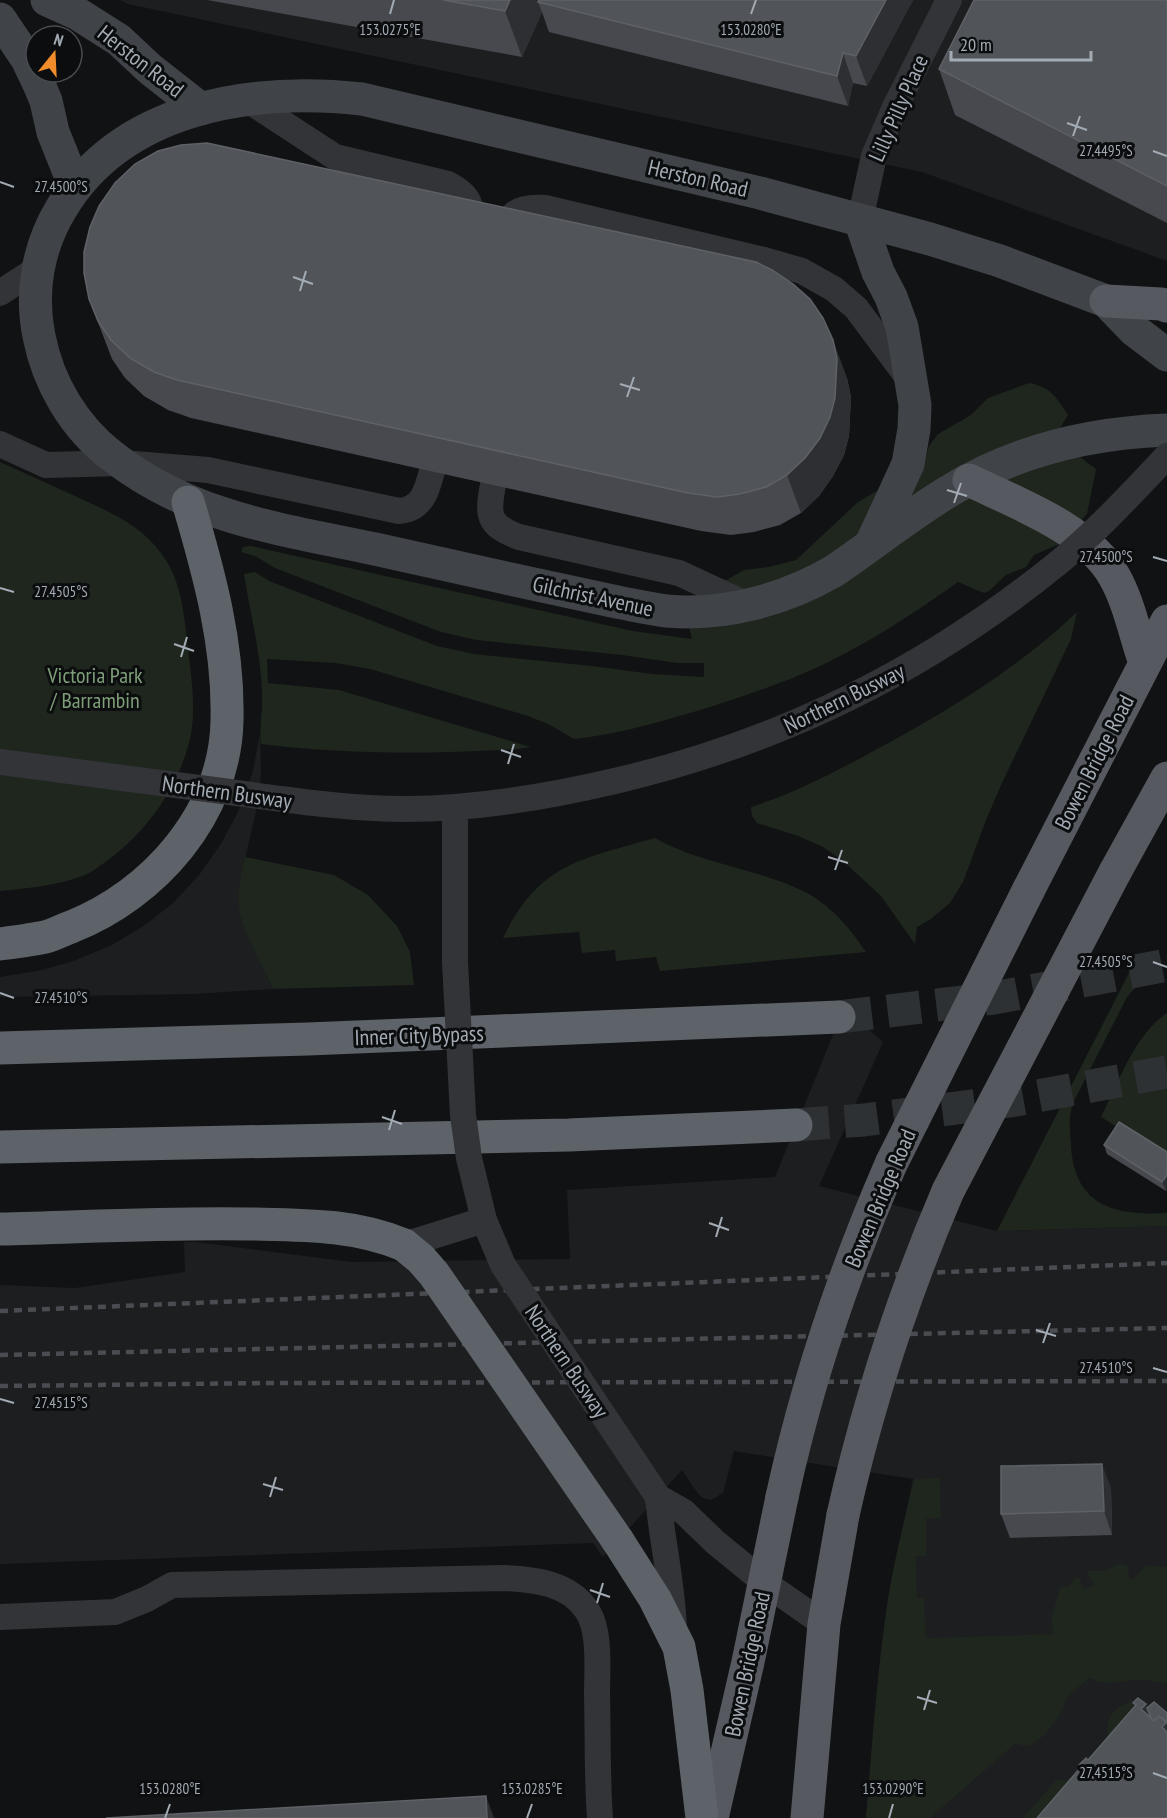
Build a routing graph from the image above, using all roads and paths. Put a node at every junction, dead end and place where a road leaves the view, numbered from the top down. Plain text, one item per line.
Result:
1 (47, 0) edge
2 (949, 0) edge
3 (0, 19) edge
4 (246, 99) junction
5 (201, 109) junction
6 (75, 187) junction
7 (860, 220) junction
8 (468, 234) edge
9 (500, 242) edge
10 (38, 268) junction
11 (0, 293) edge
12 (1106, 301) junction
13 (1167, 306) edge
14 (1167, 355) edge
15 (909, 379) junction
16 (1167, 430) edge
17 (0, 444) edge
18 (1167, 456) edge
19 (122, 463) junction
20 (432, 471) edge
21 (969, 480) junction
22 (493, 485) edge
23 (188, 502) junction
24 (872, 544) junction
25 (748, 605) junction
26 (1167, 621) edge
27 (1144, 663) junction
28 (0, 762) edge
29 (1167, 778) edge
30 (454, 807) junction
31 (0, 944) edge
32 (838, 1017) tunnel mouth
33 (0, 1048) edge
34 (796, 1125) tunnel mouth
35 (0, 1147) edge
36 (484, 1220) junction
37 (0, 1229) edge
38 (404, 1245) junction
39 (658, 1497) junction
40 (765, 1583) junction
41 (0, 1617) edge
42 (824, 1624) junction
43 (675, 1636) junction
44 (600, 1818) edge
45 (702, 1818) edge
46 (712, 1818) edge
47 (807, 1818) edge

1 - 5 main road, Herston Road
2 - 7 lane, Lilly Pilly Place
3 - 6 main road
4 - 5 main road, Herston Road
4 - 7 main road, Herston Road
4 - 8 lane
5 - 6 main road, Herston Road
6 - 10 main road, Herston Road
7 - 12 main road, Herston Road
7 - 15 main road
9 - 15 lane
10 - 11 lane
10 - 19 main road, Herston Road
12 - 13 highway
12 - 14 main road, Herston Road
15 - 24 main road
16 - 21 main road, Gilchrist Avenue
17 - 19 lane
18 - 30 lane, Northern Busway, bridge
19 - 20 lane
19 - 23 main road, Gilchrist Avenue
21 - 24 main road, Gilchrist Avenue
21 - 27 highway
22 - 25 lane
23 - 25 main road, Gilchrist Avenue
23 - 31 highway
24 - 25 main road, Gilchrist Avenue
26 - 27 highway, Bowen Bridge Road
27 - 40 highway, Bowen Bridge Road, bridge
28 - 30 lane, Northern Busway, bridge
29 - 42 highway, bridge
30 - 36 lane, Northern Busway, bridge
32 - 33 highway, Inner City Bypass
34 - 35 highway
36 - 38 lane
36 - 39 lane, Northern Busway, bridge
37 - 38 highway
38 - 43 highway, bridge
39 - 40 lane, Northern Busway
39 - 43 lane, Northern Busway
40 - 42 lane, Northern Busway
40 - 46 highway, Bowen Bridge Road
41 - 44 lane
42 - 47 highway
43 - 45 highway

